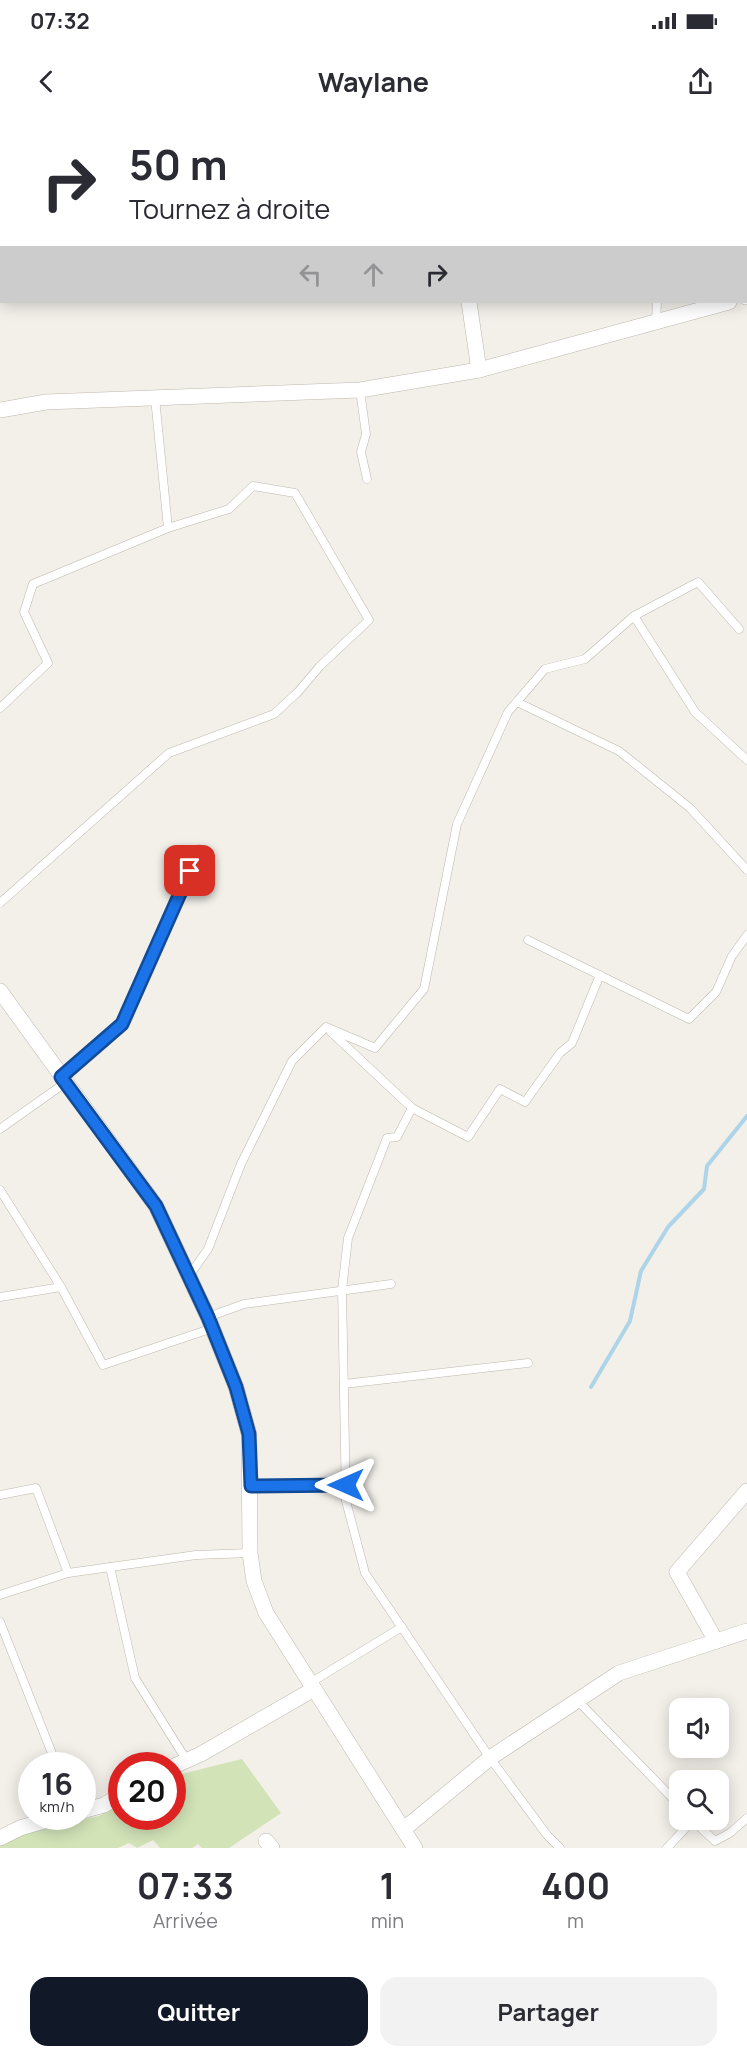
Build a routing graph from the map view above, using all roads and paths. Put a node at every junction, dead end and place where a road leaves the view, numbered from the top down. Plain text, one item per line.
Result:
1 (469, 303) edge
2 (657, 303) edge
3 (725, 303) edge
4 (657, 321) junction
5 (479, 370) junction
6 (360, 390) junction
7 (155, 397) junction
8 (0, 410) edge
9 (367, 479) dead end
10 (168, 528) junction
11 (634, 616) junction
12 (739, 629) dead end
13 (517, 702) junction
14 (0, 708) edge
15 (747, 760) edge
16 (199, 849) dead end
17 (747, 870) edge
18 (0, 903) edge
19 (747, 935) edge
20 (528, 940) dead end
21 (600, 975) junction
22 (3, 999) edge
23 (326, 1027) junction
24 (63, 1080) junction
25 (412, 1108) junction
26 (0, 1129) edge
27 (0, 1190) edge
28 (189, 1276) junction
29 (392, 1284) dead end
30 (61, 1287) junction
31 (342, 1290) junction
32 (0, 1298) edge
33 (210, 1323) junction
34 (528, 1363) dead end
35 (344, 1384) junction
36 (346, 1485) junction
37 (251, 1486) junction
38 (747, 1491) edge
39 (0, 1495) edge
40 (250, 1553) junction
41 (110, 1567) junction
42 (68, 1573) junction
43 (0, 1595) edge
44 (0, 1622) edge
45 (402, 1627) junction
46 (747, 1631) edge
47 (716, 1641) junction
48 (312, 1686) junction
49 (577, 1700) junction
50 (51, 1752) edge
51 (490, 1758) junction
52 (187, 1761) joint
53 (669, 1795) edge
54 (747, 1818) edge
55 (18, 1829) edge
56 (405, 1829) junction
57 (684, 1830) edge
58 (703, 1830) edge
59 (0, 1838) edge
60 (415, 1848) edge
61 (560, 1848) edge
62 (667, 1848) edge

1 - 5 street
2 - 4 lane
3 - 4 street
4 - 5 street
5 - 6 street
6 - 7 street
6 - 9 lane
7 - 8 street
7 - 10 lane
10 - 14 lane
10 - 18 lane
11 - 12 lane
11 - 13 lane
11 - 15 lane
13 - 17 lane
13 - 23 lane
16 - 24 lane
19 - 21 lane
20 - 21 lane
21 - 25 lane
22 - 24 street
23 - 25 lane
23 - 28 lane
24 - 26 lane
24 - 28 street
25 - 31 lane
27 - 30 lane
28 - 33 street
29 - 31 lane
30 - 32 lane
30 - 33 lane
31 - 33 lane
31 - 35 lane
33 - 37 street
34 - 35 lane
35 - 36 lane
36 - 37 lane
36 - 45 lane
37 - 40 street
38 - 47 street
39 - 42 lane
40 - 41 lane
40 - 48 street
41 - 42 lane
41 - 52 lane
42 - 43 lane
44 - 50 lane
45 - 48 lane
45 - 51 lane
46 - 47 street
47 - 49 street
48 - 52 street
48 - 56 street
49 - 51 street
49 - 53 lane
51 - 56 street
51 - 61 lane
54 - 58 lane
55 - 59 street
56 - 60 street
57 - 62 lane

